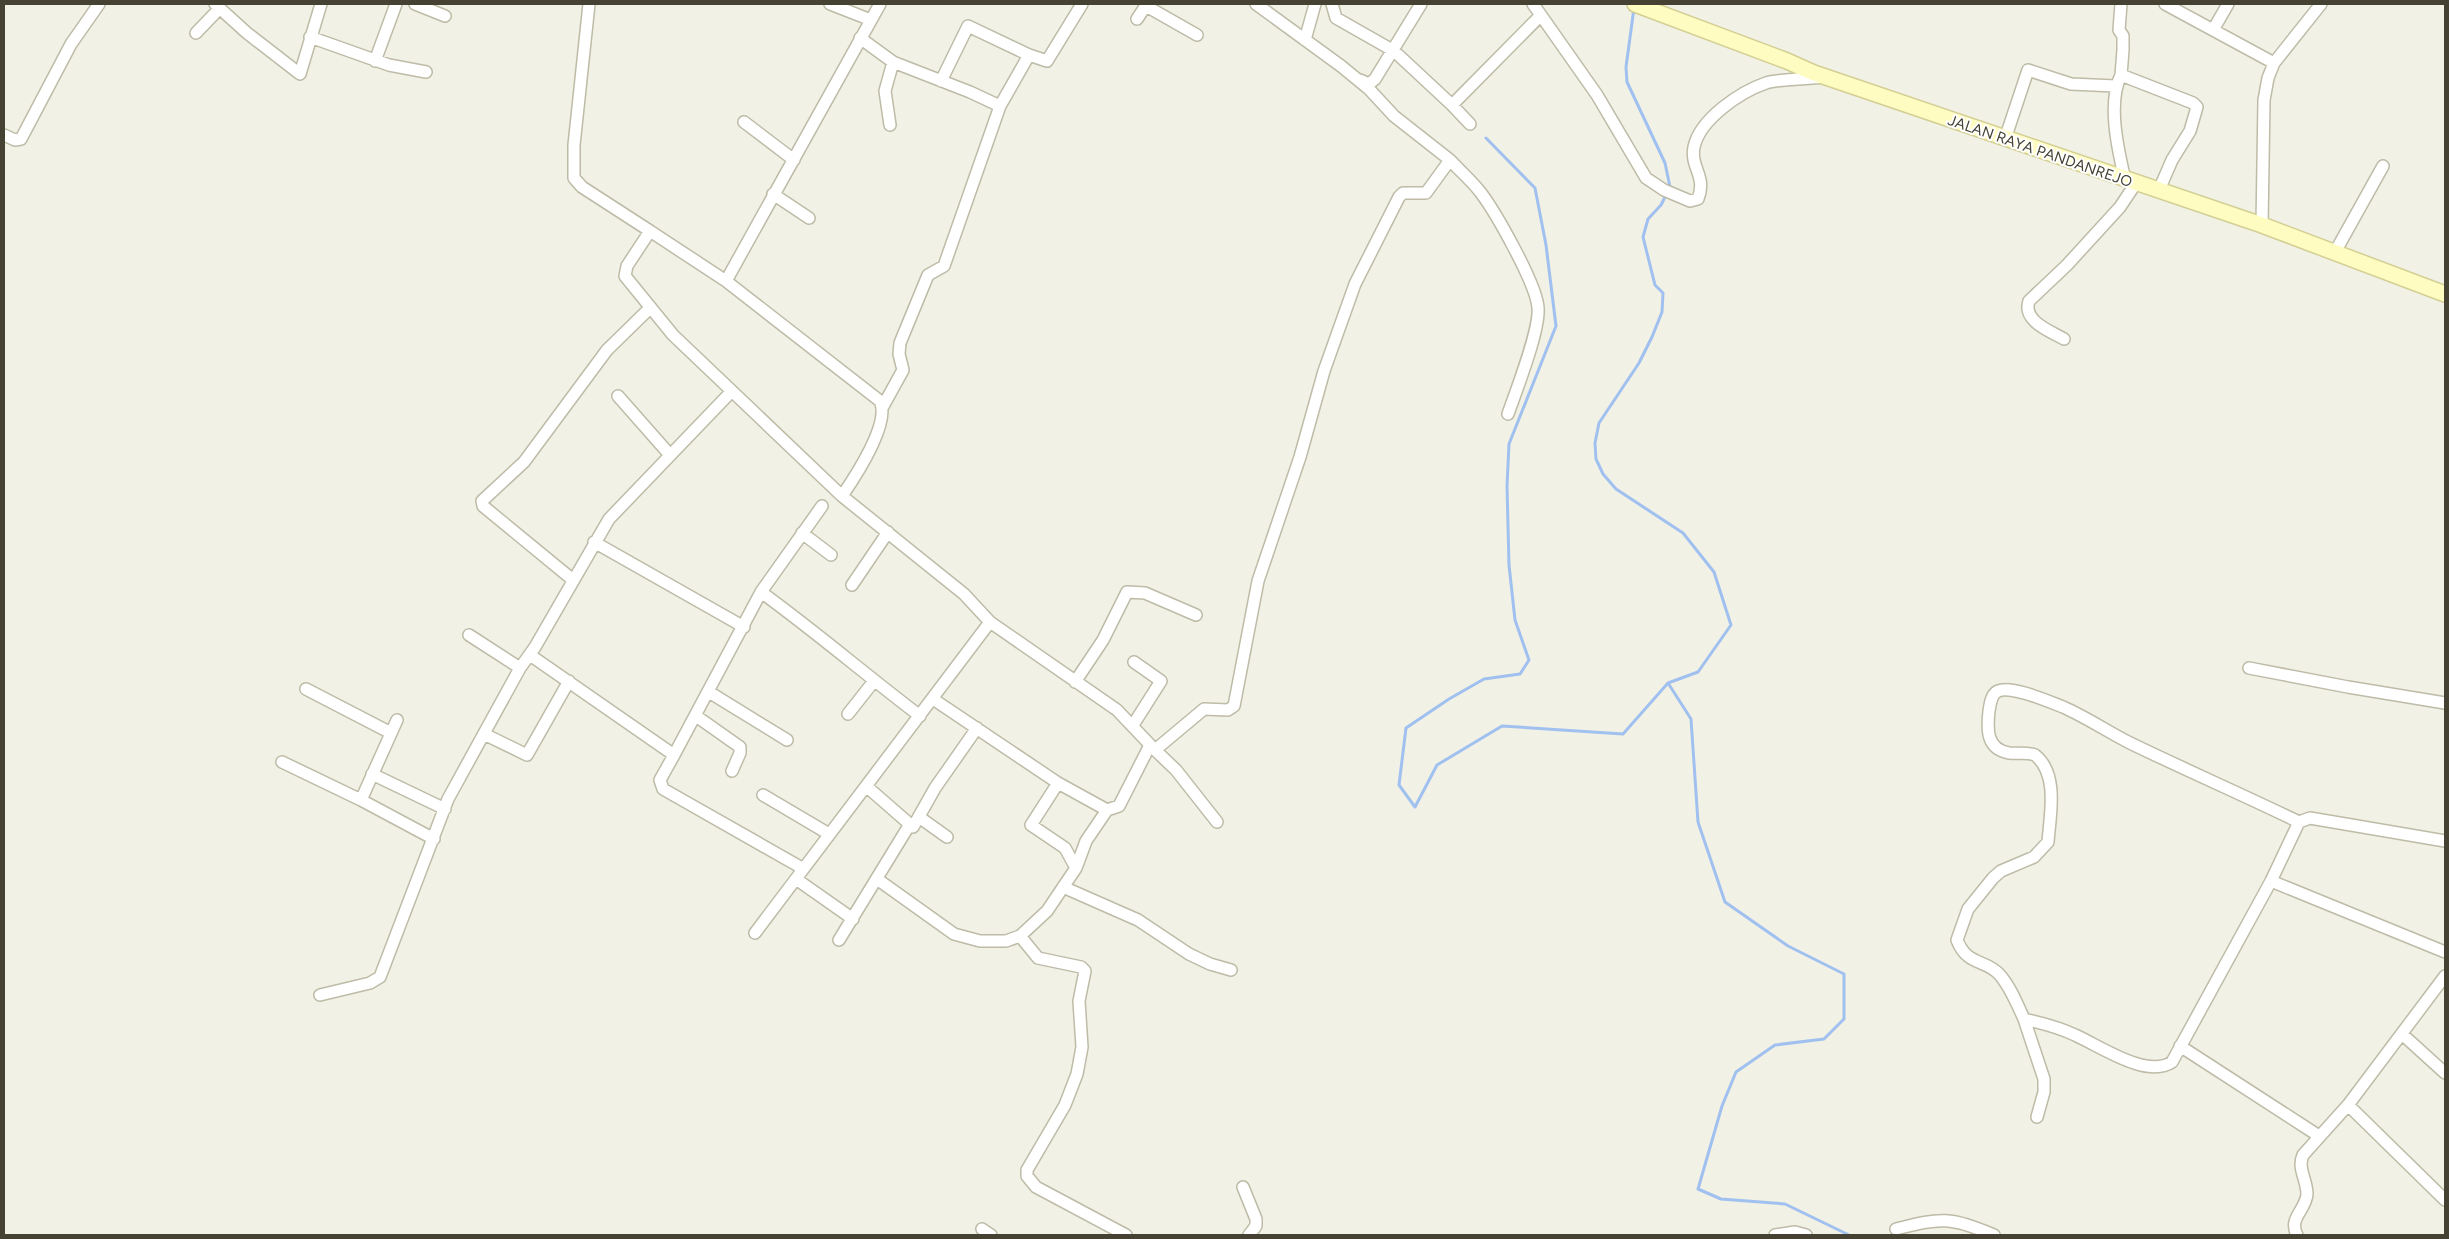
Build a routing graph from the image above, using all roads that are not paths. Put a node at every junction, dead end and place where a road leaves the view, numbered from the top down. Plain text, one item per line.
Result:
1 (99, 4) edge
2 (322, 4) edge
3 (396, 4) edge
4 (415, 4) edge
5 (830, 4) edge
6 (880, 4) edge
7 (1082, 4) edge
8 (1256, 4) edge
9 (1315, 4) edge
10 (1332, 4) edge
11 (1421, 4) edge
12 (1533, 4) edge
13 (1635, 4) edge
14 (2121, 4) edge
15 (2165, 4) edge
16 (2228, 4) edge
17 (2322, 4) edge
18 (585, 5) edge
19 (1146, 5) edge
20 (217, 6) edge
21 (445, 16) dead end
22 (1540, 16) junction
23 (1137, 19) dead end
24 (871, 20) junction
25 (2213, 30) junction
26 (196, 33) dead end
27 (1197, 35) dead end
28 (310, 37) junction
29 (860, 38) junction
30 (1305, 40) junction
31 (1392, 54) junction
32 (1029, 55) junction
33 (375, 60) junction
34 (893, 62) junction
35 (2274, 63) junction
36 (426, 72) dead end
37 (2121, 75) junction
38 (1353, 76) junction
39 (1823, 76) junction
40 (941, 82) junction
41 (2116, 86) junction
42 (1452, 105) junction
43 (1000, 106) junction
44 (744, 122) dead end
45 (1470, 124) dead end
46 (890, 125) dead end
47 (4, 135) edge
48 (2005, 139) junction
49 (794, 160) junction
50 (1450, 160) junction
51 (2383, 166) dead end
52 (2130, 182) junction
53 (2159, 190) junction
54 (773, 194) junction
55 (809, 218) dead end
56 (2262, 225) junction
57 (650, 231) junction
58 (2334, 254) junction
59 (726, 280) junction
60 (2445, 294) edge
61 (650, 308) junction
62 (2064, 339) dead end
63 (732, 392) junction
64 (618, 396) dead end
65 (882, 408) junction
66 (1508, 414) dead end
67 (670, 455) junction
68 (842, 496) junction
69 (822, 506) dead end
70 (888, 532) junction
71 (802, 533) junction
72 (594, 542) junction
73 (831, 556) dead end
74 (572, 580) junction
75 (852, 585) dead end
76 (762, 592) junction
77 (1196, 614) dead end
78 (990, 622) junction
79 (744, 627) junction
80 (469, 635) dead end
81 (530, 655) junction
82 (1134, 662) dead end
83 (520, 668) junction
84 (2249, 668) dead end
85 (570, 681) junction
86 (874, 681) junction
87 (1075, 682) junction
88 (306, 689) dead end
89 (709, 692) junction
90 (933, 699) junction
91 (2445, 703) edge
92 (848, 714) dead end
93 (696, 716) junction
94 (920, 716) junction
95 (397, 720) dead end
96 (1133, 726) junction
97 (977, 728) junction
98 (391, 733) junction
99 (484, 734) junction
100 (787, 740) dead end
101 (1152, 748) junction
102 (674, 755) junction
103 (282, 762) dead end
104 (732, 771) dead end
105 (372, 774) junction
106 (1058, 783) junction
107 (866, 786) junction
108 (763, 795) dead end
109 (361, 800) junction
110 (444, 809) junction
111 (1107, 810) junction
112 (1217, 822) dead end
113 (2299, 822) junction
114 (916, 826) junction
115 (829, 834) junction
116 (947, 837) dead end
117 (434, 839) junction
118 (2445, 841) edge
119 (802, 868) junction
120 (1076, 868) junction
121 (796, 878) junction
122 (877, 878) junction
123 (2271, 881) junction
124 (1063, 887) junction
125 (853, 919) junction
126 (755, 933) dead end
127 (1020, 936) junction
128 (838, 940) dead end
129 (2445, 952) edge
130 (1231, 970) dead end
131 (2445, 976) edge
132 (320, 995) dead end
133 (2024, 1019) junction
134 (2402, 1034) junction
135 (2180, 1046) junction
136 (2445, 1073) edge
137 (2348, 1105) junction
138 (2037, 1117) dead end
139 (2319, 1136) junction
140 (1243, 1187) dead end
141 (2445, 1200) edge
142 (1896, 1229) dead end
143 (1126, 1235) edge
144 (1249, 1235) edge
145 (1775, 1235) edge
146 (1806, 1235) edge
147 (1994, 1235) edge
148 (2297, 1235) edge

1 - 47 street
2 - 28 street
3 - 33 street
4 - 21 street
5 - 24 street
6 - 24 street
7 - 32 street
8 - 30 street
9 - 30 street
10 - 31 street
11 - 31 street
12 - 22 street
13 - 39 main road, JALAN RAYA PANDANREJO
14 - 37 street
15 - 25 street
16 - 25 street
17 - 35 street
18 - 57 street
19 - 23 street
19 - 27 street
20 - 26 street
20 - 28 street
22 - 39 street
22 - 42 street
24 - 29 street
25 - 35 street
28 - 33 street
29 - 34 street
29 - 49 street
30 - 38 street
31 - 38 street
31 - 42 street
32 - 40 street
32 - 43 street
33 - 36 street
34 - 40 street
34 - 46 street
35 - 56 street
37 - 41 street
37 - 53 street
38 - 50 street
39 - 48 main road, JALAN RAYA PANDANREJO
40 - 43 street
41 - 48 street
41 - 52 street
42 - 45 street
43 - 65 street
44 - 49 street
48 - 52 main road, JALAN RAYA PANDANREJO
49 - 54 street
50 - 66 street
50 - 101 street
51 - 58 street
52 - 53 main road, JALAN RAYA PANDANREJO
52 - 62 street
53 - 56 main road, JALAN RAYA PANDANREJO
54 - 55 street
54 - 59 street
56 - 58 main road, JALAN RAYA PANDANREJO
57 - 59 street
57 - 61 street
58 - 60 main road, JALAN RAYA PANDANREJO
59 - 65 street
61 - 63 street
61 - 74 street
63 - 67 street
63 - 68 street
64 - 67 street
65 - 68 street
67 - 72 street
68 - 70 street
69 - 71 street
70 - 75 street
70 - 78 street
71 - 73 street
71 - 76 street
72 - 74 street
72 - 79 street
74 - 81 street
76 - 79 street
76 - 86 street
77 - 87 street
78 - 87 street
78 - 90 street
79 - 89 street
80 - 83 street
81 - 83 street
81 - 85 street
82 - 96 street
83 - 99 street
84 - 91 street
85 - 99 street
85 - 102 street
86 - 92 street
86 - 94 street
87 - 96 street
88 - 98 street
89 - 93 street
89 - 100 street
90 - 94 street
90 - 97 street
93 - 102 street
93 - 104 street
94 - 107 street
95 - 98 street
96 - 101 street
97 - 106 street
97 - 114 street
98 - 105 street
99 - 110 street
101 - 111 street
101 - 112 street
102 - 119 street
103 - 109 street
105 - 109 street
105 - 110 street
106 - 111 street
106 - 120 street
107 - 114 street
107 - 115 street
108 - 115 street
109 - 117 street
110 - 117 street
111 - 120 street
113 - 118 street
113 - 123 street
113 - 133 street
114 - 116 street
114 - 122 street
115 - 119 street
117 - 132 street
119 - 121 street
120 - 124 street
121 - 125 street
121 - 126 street
122 - 125 street
122 - 127 street
123 - 129 street
123 - 135 street
124 - 127 street
124 - 130 street
125 - 128 street
127 - 143 street
131 - 134 street
133 - 135 street
133 - 138 street
134 - 136 street
134 - 137 street
135 - 139 street
137 - 139 street
137 - 141 street
139 - 148 street
140 - 144 street
142 - 147 street
145 - 146 street

